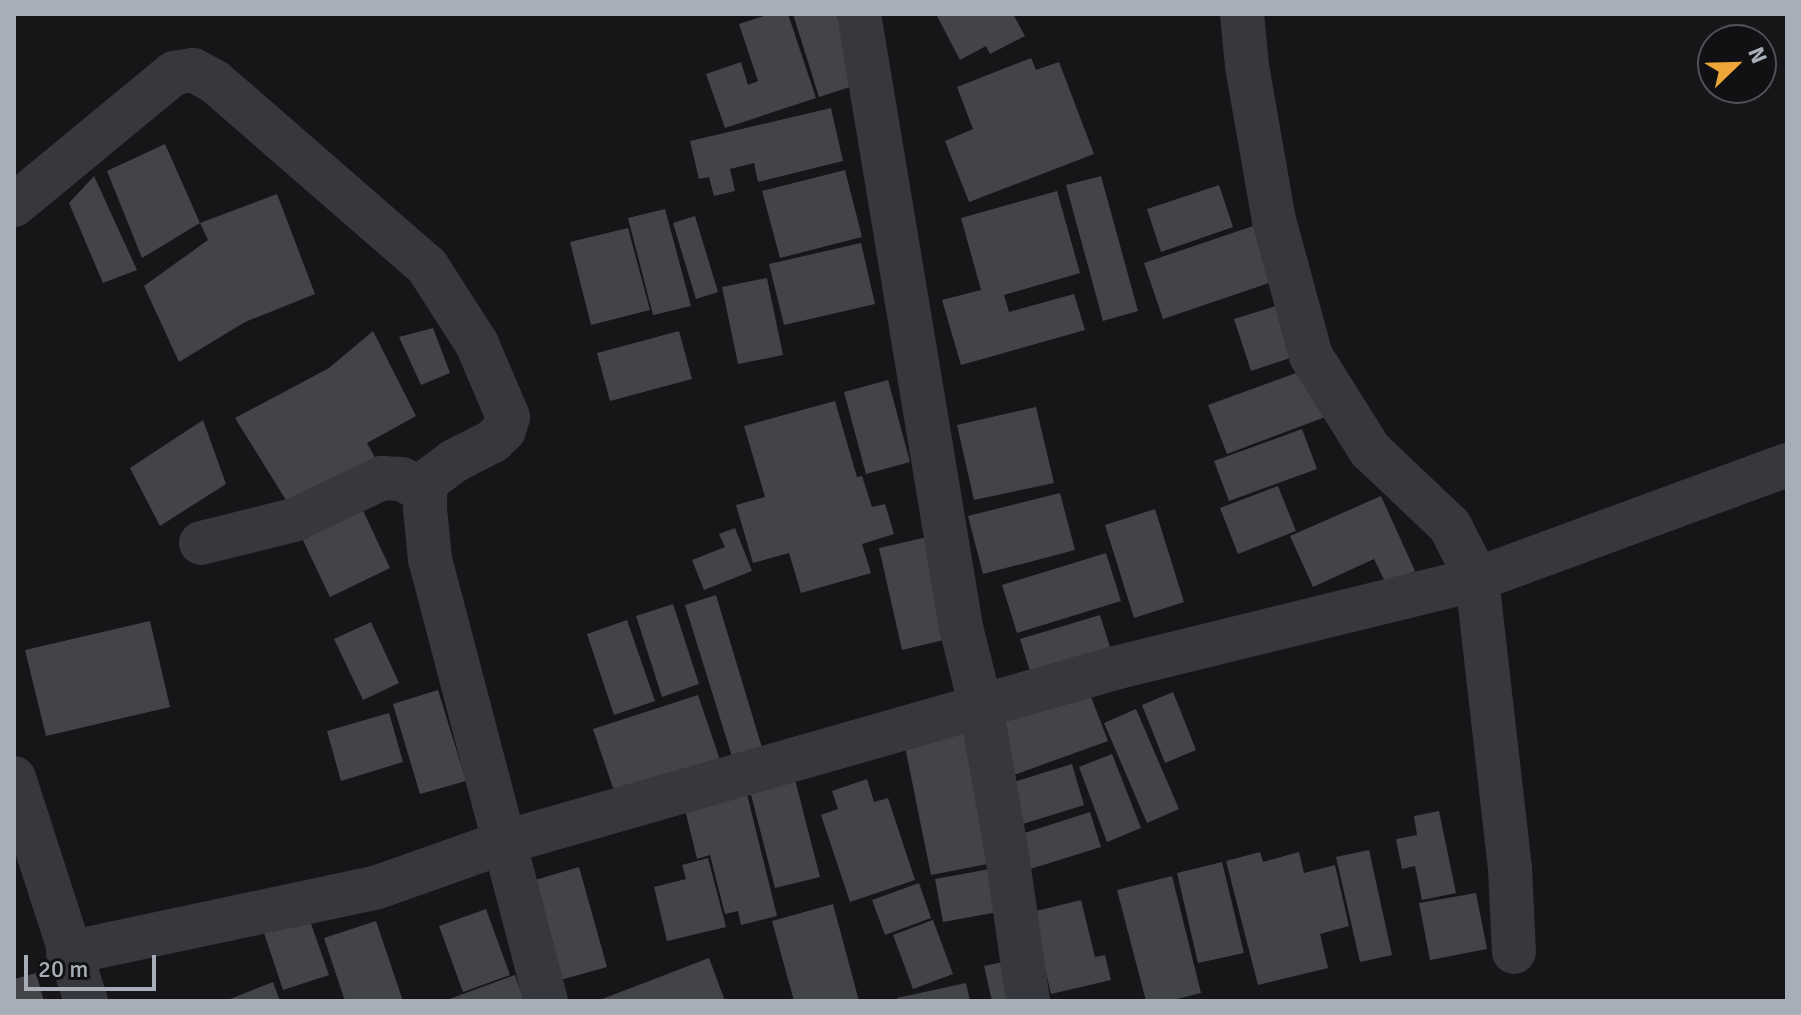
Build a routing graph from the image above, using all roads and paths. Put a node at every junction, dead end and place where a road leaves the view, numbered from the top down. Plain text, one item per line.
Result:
1 (859, 14) edge
2 (1242, 14) edge
3 (14, 205) edge
4 (1787, 465) edge
5 (425, 492) junction
6 (201, 543) dead end
7 (1477, 579) junction
8 (981, 707) junction
9 (14, 778) edge
10 (505, 842) junction
11 (1514, 952) dead end
12 (68, 953) junction
13 (86, 1001) edge
14 (546, 1001) edge
15 (1028, 1001) edge

1 - 8 street
2 - 7 street
3 - 5 street
4 - 7 street
5 - 6 street
5 - 10 street
7 - 8 street
7 - 11 street
8 - 10 street
8 - 15 street
9 - 12 street
10 - 12 street
10 - 14 street
12 - 13 street

